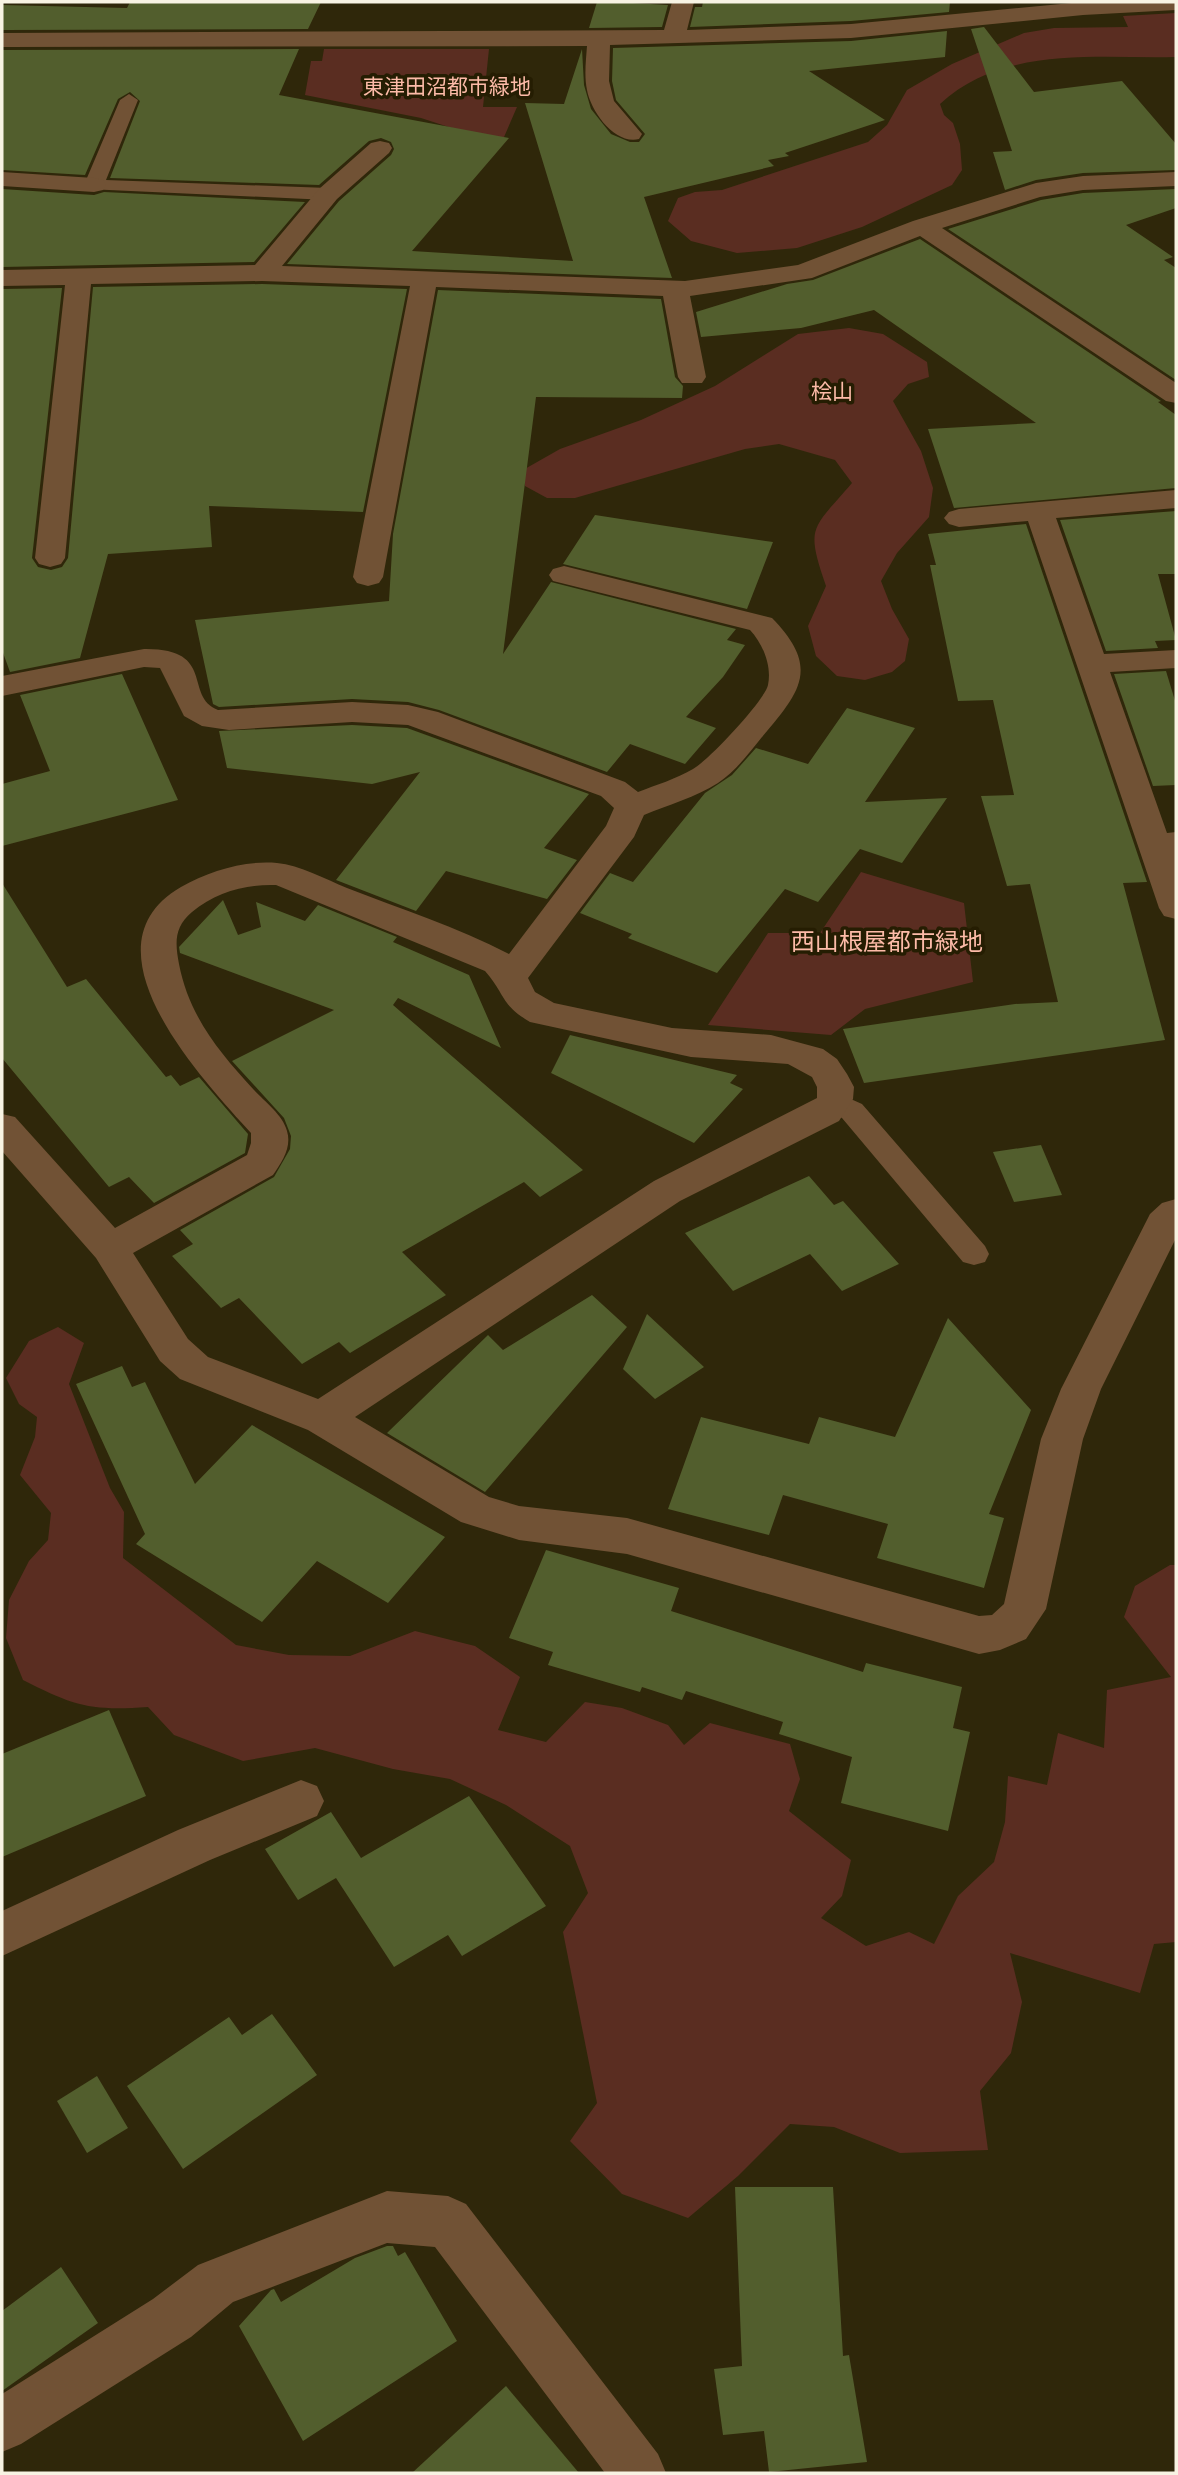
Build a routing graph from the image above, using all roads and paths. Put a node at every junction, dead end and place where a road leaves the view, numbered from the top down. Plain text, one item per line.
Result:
1 (683, 2) edge
2 (1176, 3) edge
3 (599, 38) junction
4 (674, 38) junction
5 (2, 40) edge
6 (130, 100) dead end
7 (630, 134) dead end
8 (380, 148) dead end
9 (2, 179) edge
10 (1176, 179) edge
11 (94, 185) junction
12 (328, 194) junction
13 (922, 226) junction
14 (262, 273) junction
15 (79, 277) junction
16 (425, 277) junction
17 (2, 278) edge
18 (675, 288) junction
19 (692, 377) dead end
20 (1176, 395) edge
21 (1176, 499) edge
22 (1040, 513) junction
23 (959, 518) dead end
24 (50, 558) dead end
25 (564, 575) dead end
26 (368, 577) dead end
27 (1176, 659) edge
28 (1092, 664) junction
29 (2, 687) edge
30 (630, 808) junction
31 (1165, 844) edge
32 (1176, 908) edge
33 (510, 977) junction
34 (835, 1102) junction
35 (2, 1127) edge
36 (1176, 1213) edge
37 (110, 1248) junction
38 (974, 1254) dead end
39 (323, 1418) junction
40 (301, 1801) dead end
41 (2, 1934) edge
42 (2, 2426) edge
43 (639, 2473) edge

1 - 4 street
2 - 4 street
3 - 4 street
3 - 5 street
3 - 7 street
6 - 11 lane
8 - 12 street
9 - 11 street
10 - 13 street
11 - 12 lane
12 - 14 street
13 - 18 street
13 - 20 street
14 - 15 street
14 - 16 street
15 - 17 street
15 - 24 street
16 - 18 street
16 - 26 street
18 - 19 street
21 - 22 street
22 - 23 street
22 - 28 street
25 - 30 street
27 - 28 street
28 - 31 street
29 - 30 street
30 - 33 street
31 - 32 street
33 - 34 street
33 - 37 street
34 - 38 lane
34 - 39 street
35 - 37 street
36 - 39 street
37 - 39 street
40 - 41 street
42 - 43 street

